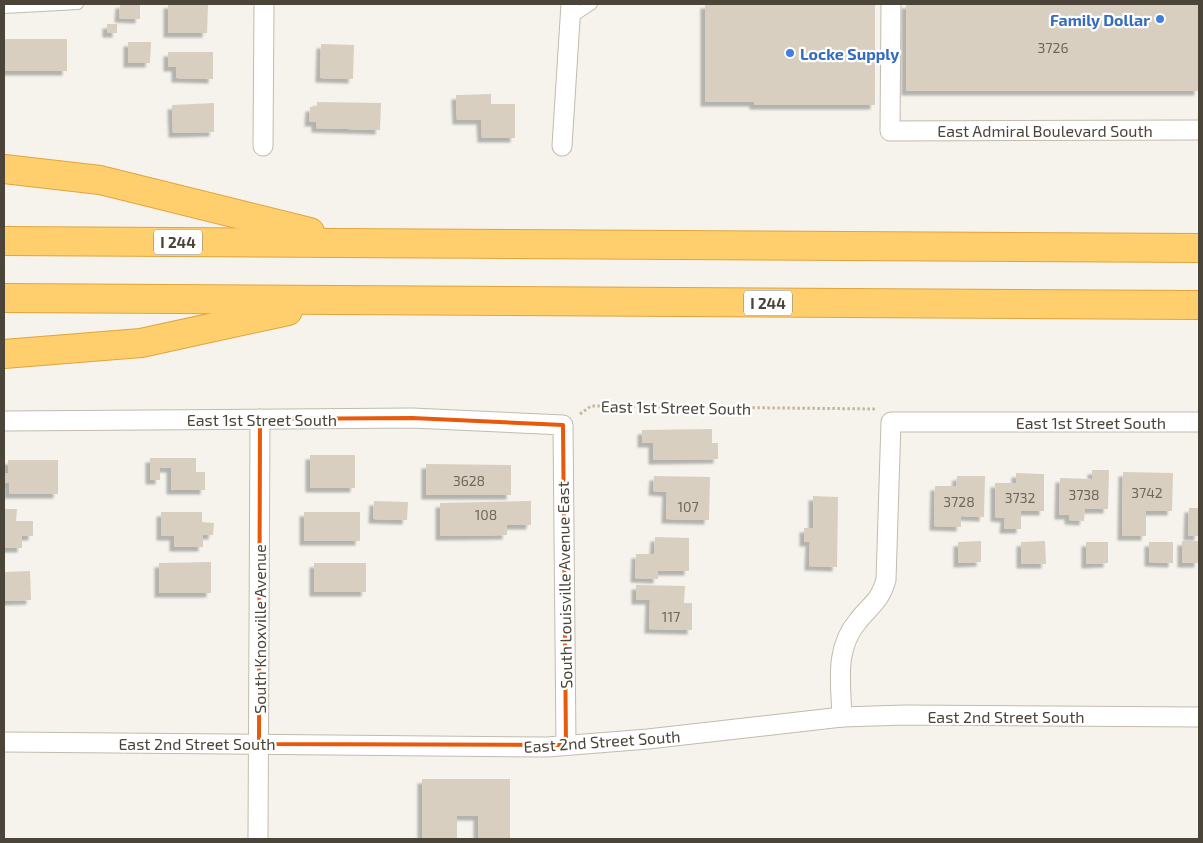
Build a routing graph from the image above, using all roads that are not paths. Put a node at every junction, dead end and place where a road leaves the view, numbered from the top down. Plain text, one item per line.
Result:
1 (78, 4) edge
2 (264, 4) edge
3 (592, 4) edge
4 (890, 4) edge
5 (4, 8) edge
6 (571, 11) edge
7 (1199, 130) edge
8 (263, 146) dead end
9 (562, 146) dead end
10 (4, 169) edge
11 (4, 241) edge
12 (353, 242) junction
13 (1199, 248) edge
14 (4, 298) edge
15 (337, 300) junction
16 (1199, 305) edge
17 (4, 354) edge
18 (260, 419) junction
19 (4, 421) edge
20 (1199, 422) edge
21 (563, 425) joint
22 (1199, 717) edge
23 (842, 718) junction
24 (4, 742) edge
25 (259, 744) junction
26 (566, 746) junction
27 (258, 839) edge

1 - 5 lane
2 - 8 street
3 - 6 lane
4 - 7 street, East Admiral Boulevard South
6 - 9 street
10 - 12 highway
11 - 12 highway, I 244
12 - 13 highway, I 244
14 - 15 highway, I 244
15 - 16 highway, I 244
15 - 17 highway
18 - 19 street, East 1st Street South
18 - 21 street, East 1st Street South
18 - 25 street, South Knoxville Avenue
20 - 23 street, East 1st Street South
21 - 26 street, South Louisville Avenue East
22 - 23 street, East 2nd Street South
23 - 26 street, East 2nd Street South
24 - 25 street, East 2nd Street South
25 - 26 street, East 2nd Street South
25 - 27 street, South Knoxville Avenue

